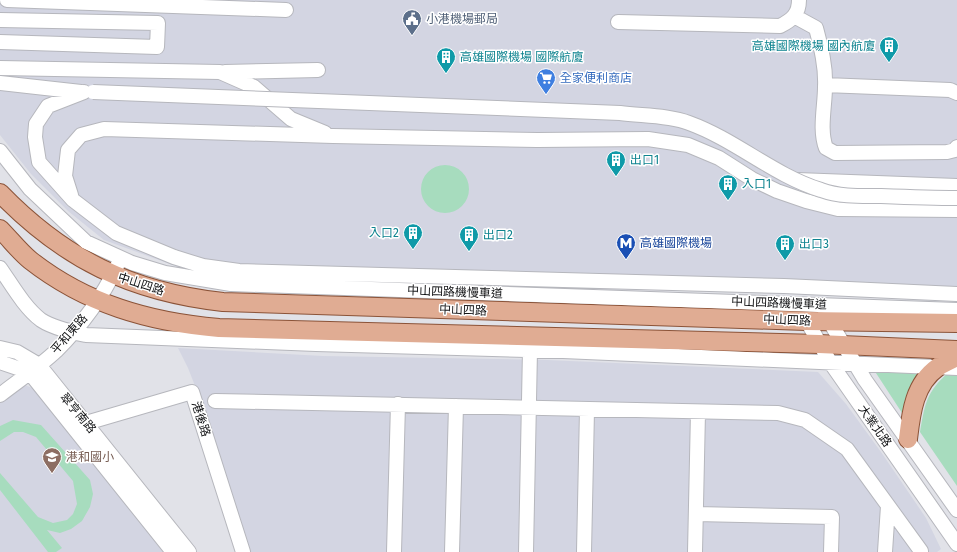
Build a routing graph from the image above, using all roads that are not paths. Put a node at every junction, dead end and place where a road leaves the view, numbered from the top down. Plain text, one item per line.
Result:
1 (7, 0) edge
2 (799, 0) edge
3 (92, 1) edge
4 (286, 10) dead end
5 (794, 16) junction
6 (0, 20) edge
7 (618, 22) dead end
8 (0, 42) edge
9 (0, 64) edge
10 (0, 68) edge
11 (15, 68) junction
12 (318, 70) dead end
13 (220, 72) junction
14 (0, 83) edge
15 (825, 85) junction
16 (88, 92) junction
17 (957, 93) edge
18 (333, 136) junction
19 (957, 147) edge
20 (0, 151) edge
21 (788, 180) dead end
22 (957, 186) edge
23 (0, 193) edge
24 (957, 198) edge
25 (73, 200) junction
26 (957, 210) edge
27 (0, 229) edge
28 (121, 258) junction
29 (0, 268) edge
30 (113, 275) junction
31 (784, 286) junction
32 (957, 294) edge
33 (97, 300) junction
34 (798, 304) junction
35 (820, 305) junction
36 (957, 310) edge
37 (806, 321) junction
38 (829, 321) junction
39 (957, 324) edge
40 (72, 332) junction
41 (819, 344) junction
42 (843, 345) junction
43 (0, 348) edge
44 (530, 350) junction
45 (957, 350) edge
46 (957, 357) edge
47 (0, 362) edge
48 (830, 362) junction
49 (855, 363) junction
50 (937, 367) junction
51 (34, 368) junction
52 (957, 368) edge
53 (0, 396) edge
54 (216, 401) dead end
55 (398, 404) junction
56 (456, 406) junction
57 (529, 408) junction
58 (587, 410) junction
59 (698, 412) junction
60 (86, 423) junction
61 (908, 439) junction
62 (888, 506) junction
63 (957, 510) edge
64 (696, 514) junction
65 (957, 544) edge
66 (921, 551) dead end
67 (173, 552) edge
68 (189, 552) edge
69 (243, 552) edge
70 (394, 552) edge
71 (452, 552) edge
72 (526, 552) edge
73 (584, 552) edge
74 (695, 552) edge
75 (832, 552) edge
76 (885, 552) edge

1 - 3 street
2 - 5 street
3 - 4 street
5 - 7 street
5 - 15 street
6 - 8 street
9 - 11 street
10 - 11 street
11 - 13 street
12 - 13 street
13 - 18 street
14 - 16 street
15 - 17 street
15 - 19 street
16 - 24 street, bridge
16 - 25 street
18 - 25 street
18 - 26 street
20 - 28 street, 中山四路機慢車道
21 - 22 street
23 - 30 main road, 中山四路
25 - 31 street
27 - 33 main road, 中山四路
28 - 30 street, 平和東路
28 - 34 street, 中山四路機慢車道
29 - 40 street
30 - 33 street, 平和東路
30 - 37 main road, 中山四路
31 - 32 street
31 - 34 street, 大業北路
33 - 40 street, 平和東路
33 - 41 main road, 中山四路
34 - 35 street, 中山四路機慢車道
34 - 37 street, 大業北路
35 - 36 street, 中山四路機慢車道
35 - 38 street, 大業北路
37 - 38 main road, 中山四路
37 - 41 street, 大業北路
38 - 39 main road, 中山四路
38 - 42 street, 大業北路
40 - 44 street
40 - 51 street, 平和東路
41 - 42 main road, 中山四路
41 - 48 street, 大業北路
42 - 45 main road, 中山四路
42 - 49 street, 大業北路
43 - 51 street, 翠亨南路
44 - 48 street
44 - 57 street
46 - 50 main road
47 - 51 street
48 - 49 street
48 - 65 street, 大業北路
49 - 50 street
49 - 61 street, 大業北路
50 - 52 street
50 - 61 main road
51 - 53 street, 平和東路
51 - 60 street, 翠亨南路
51 - 67 street, 翠亨南路
54 - 55 street
55 - 56 street
55 - 70 street
56 - 57 street
56 - 71 street
57 - 58 street
57 - 72 street
58 - 59 street
58 - 73 street
59 - 62 street
59 - 64 street
60 - 68 street, 翠亨南路
60 - 69 street, 港後路
61 - 63 street, 大業北路
62 - 66 street
62 - 76 street
64 - 74 street
64 - 75 street

